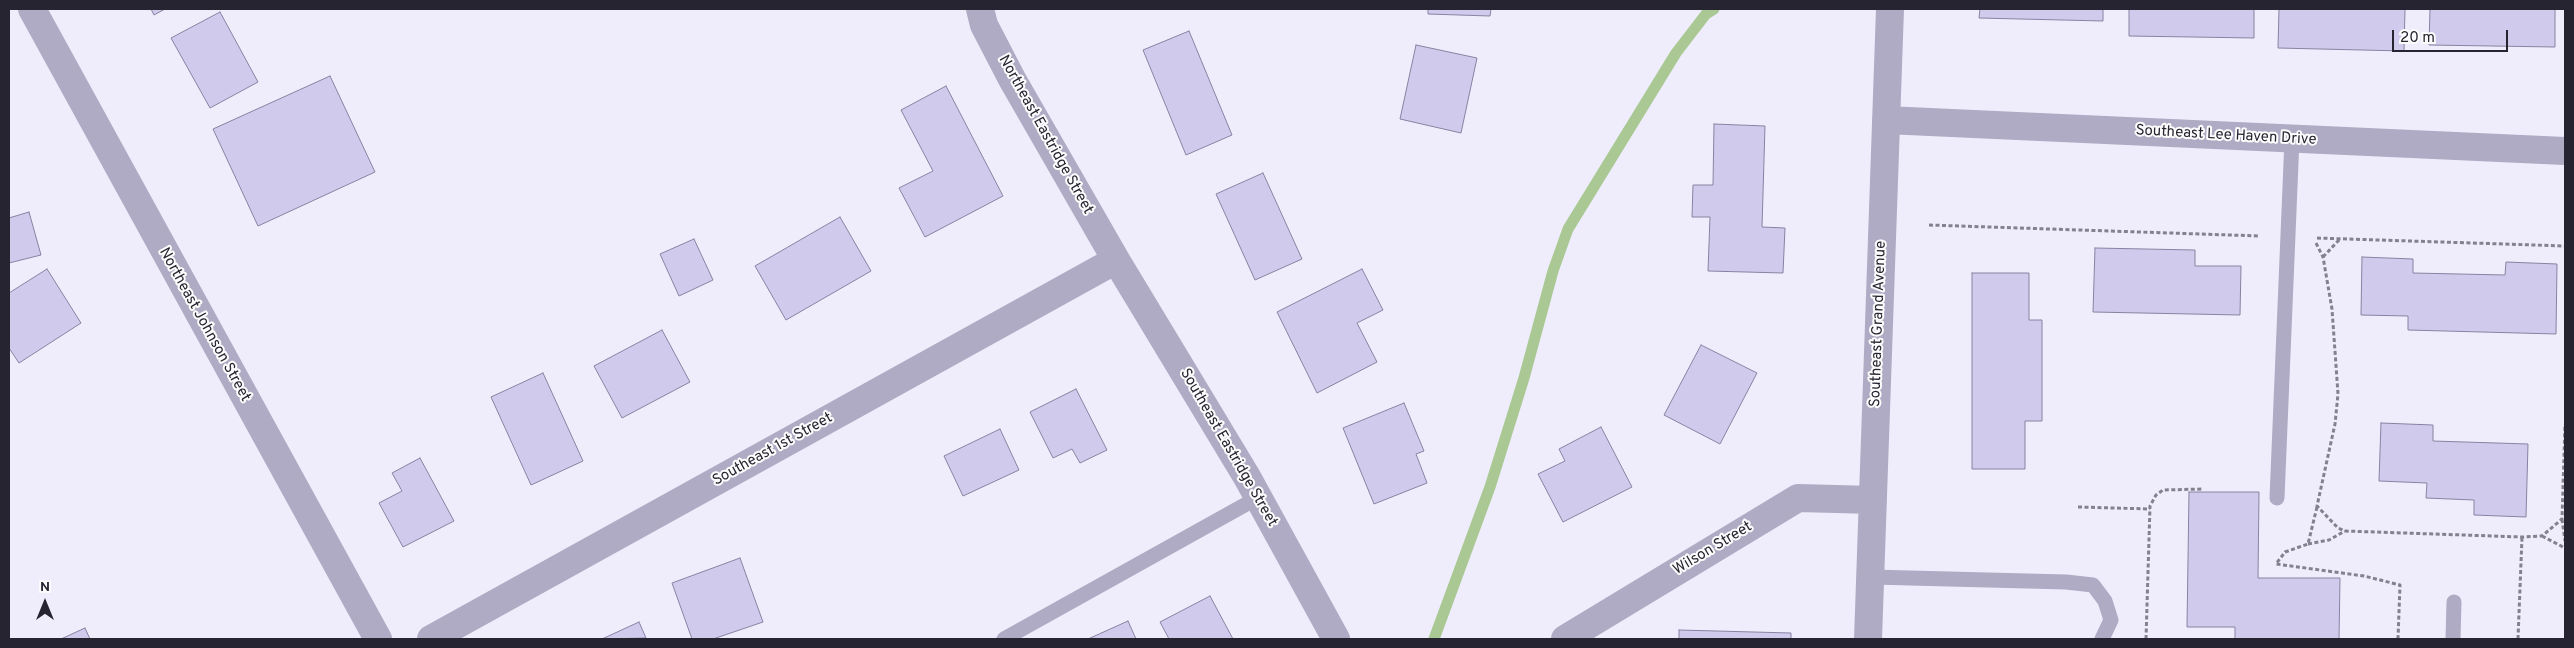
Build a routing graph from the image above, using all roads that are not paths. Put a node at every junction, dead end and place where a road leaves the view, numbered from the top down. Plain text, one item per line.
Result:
1 (32, 9) edge
2 (980, 9) edge
3 (1890, 9) edge
4 (1886, 120) junction
5 (2292, 139) junction
6 (2565, 151) edge
7 (1116, 260) junction
8 (1258, 497) junction
9 (2277, 498) dead end
10 (1872, 500) junction
11 (1870, 577) junction
12 (2454, 602) dead end
13 (378, 639) edge
14 (431, 639) edge
15 (1004, 639) edge
16 (1336, 639) edge
17 (1565, 639) edge
18 (1868, 639) edge
19 (2102, 639) edge
20 (2453, 639) edge

1 - 13 street, Northeast Johnson Street
2 - 7 street, Northeast Eastridge Street
3 - 4 street, Southeast Grand Avenue
4 - 5 street, Southeast Lee Haven Drive
4 - 10 street, Southeast Grand Avenue
5 - 6 street, Southeast Lee Haven Drive
5 - 9 lane
7 - 8 street, Southeast Eastridge Street
7 - 14 street, Southeast 1st Street
8 - 15 lane
8 - 16 street, Southeast Eastridge Street
10 - 11 street, Southeast Grand Avenue
10 - 17 street, Wilson Street
11 - 18 street, Southeast Grand Avenue
11 - 19 lane
12 - 20 lane

